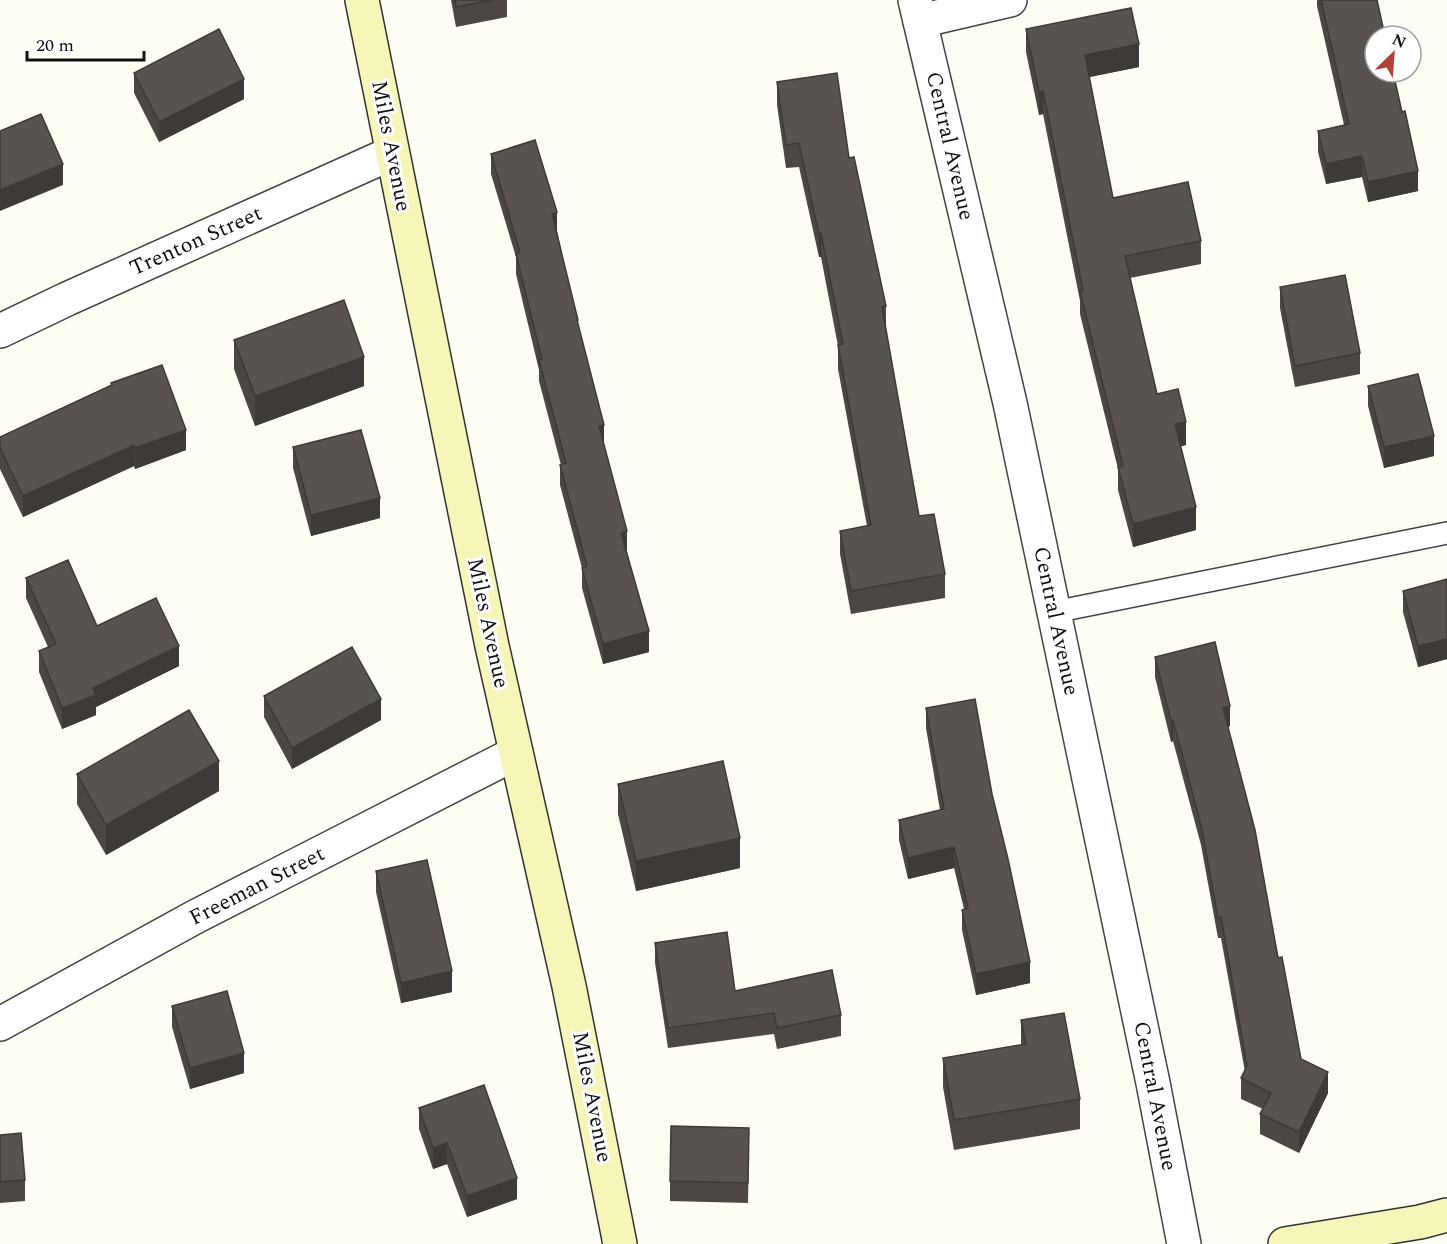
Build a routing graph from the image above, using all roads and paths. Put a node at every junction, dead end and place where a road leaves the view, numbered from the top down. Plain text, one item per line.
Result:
1 (362, 0) edge
2 (1010, 0) edge
3 (918, 10) edge
4 (392, 153) junction
5 (0, 332) edge
6 (1447, 533) edge
7 (1054, 612) junction
8 (516, 753) junction
9 (0, 1024) edge
10 (1438, 1221) edge
11 (620, 1244) edge
12 (1184, 1244) edge
13 (1285, 1244) edge

1 - 4 street, Miles Avenue
2 - 3 street
3 - 7 street, Central Avenue
4 - 5 street, Trenton Street
4 - 8 street, Miles Avenue
6 - 7 lane
7 - 12 street, Central Avenue
8 - 9 street, Freeman Street
8 - 11 street, Miles Avenue
10 - 13 street

